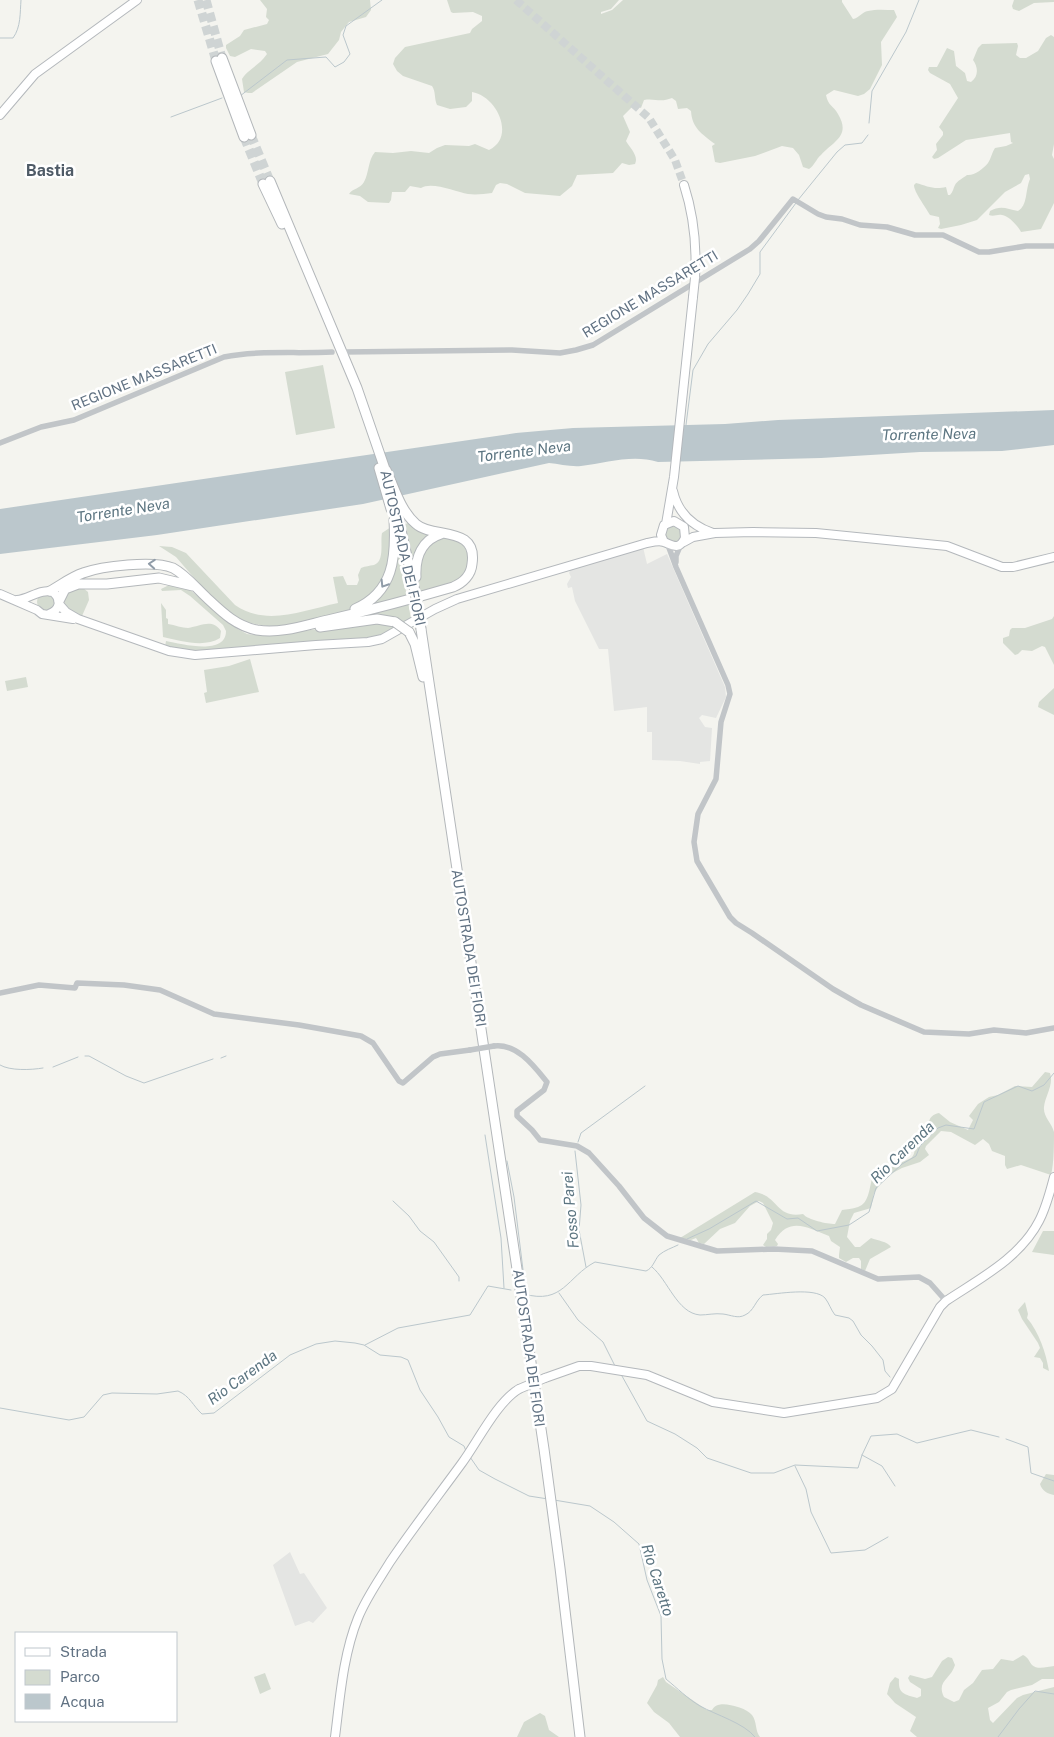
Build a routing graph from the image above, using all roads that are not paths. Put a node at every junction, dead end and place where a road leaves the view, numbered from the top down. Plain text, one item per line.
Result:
1 (137, 0) edge
2 (219, 59) tunnel mouth
3 (0, 115) edge
4 (247, 136) tunnel mouth
5 (266, 182) tunnel mouth
6 (684, 185) tunnel mouth
7 (1054, 246) edge
8 (332, 352) dead end
9 (346, 352) dead end
10 (354, 389) junction
11 (0, 443) edge
12 (386, 470) junction
13 (673, 492) junction
14 (396, 520) junction
15 (666, 524) junction
16 (682, 525) junction
17 (661, 531) junction
18 (444, 533) junction
19 (711, 534) junction
20 (647, 542) junction
21 (682, 543) junction
22 (666, 544) junction
23 (1054, 557) edge
24 (676, 567) junction
25 (194, 586) junction
26 (50, 591) junction
27 (414, 592) junction
28 (0, 594) edge
29 (38, 594) junction
30 (14, 601) junction
31 (59, 603) junction
32 (37, 610) junction
33 (49, 614) junction
34 (337, 618) junction
35 (78, 619) junction
36 (300, 626) junction
37 (416, 631) junction
38 (0, 993) edge
39 (1054, 1028) edge
40 (1054, 1177) edge
41 (946, 1301) junction
42 (335, 1737) edge
43 (574, 1737) edge
44 (580, 1737) edge

1 - 3 main road
2 - 4 highway
5 - 10 highway, AUTOSTRADA DEI FIORI
6 - 13 main road, bridge
7 - 9 street, REGIONE MASSARETTI
8 - 11 street, REGIONE MASSARETTI
10 - 12 highway, AUTOSTRADA DEI FIORI
10 - 14 highway, AUTOSTRADA DEI FIORI
12 - 14 highway, AUTOSTRADA DEI FIORI
12 - 18 highway
13 - 15 main road
13 - 16 main road
13 - 19 main road
14 - 27 highway, AUTOSTRADA DEI FIORI
14 -> 34 highway
15 - 16 main road
15 - 17 main road
16 - 19 main road
16 - 21 main road
17 - 20 main road
17 - 22 main road
18 - 27 highway
18 - 34 highway
19 - 21 main road
19 - 23 main road
20 - 22 main road
20 - 35 main road
21 - 22 main road
21 - 24 street
22 - 24 street
24 - 39 street
25 -> 26 highway
25 - 31 highway
25 - 36 highway
26 - 29 main road
26 - 31 main road
27 - 37 highway, AUTOSTRADA DEI FIORI
27 - 37 highway, AUTOSTRADA DEI FIORI, bridge
28 - 30 main road
29 - 30 main road
29 - 32 main road
30 - 32 main road
31 - 33 main road
31 - 35 main road
32 - 33 main road
33 - 35 main road
34 - 36 highway
36 - 37 highway, bridge
37 - 43 highway, AUTOSTRADA DEI FIORI
37 - 44 highway, AUTOSTRADA DEI FIORI
38 - 41 street, bridge
40 - 41 main road
41 - 42 main road, bridge

